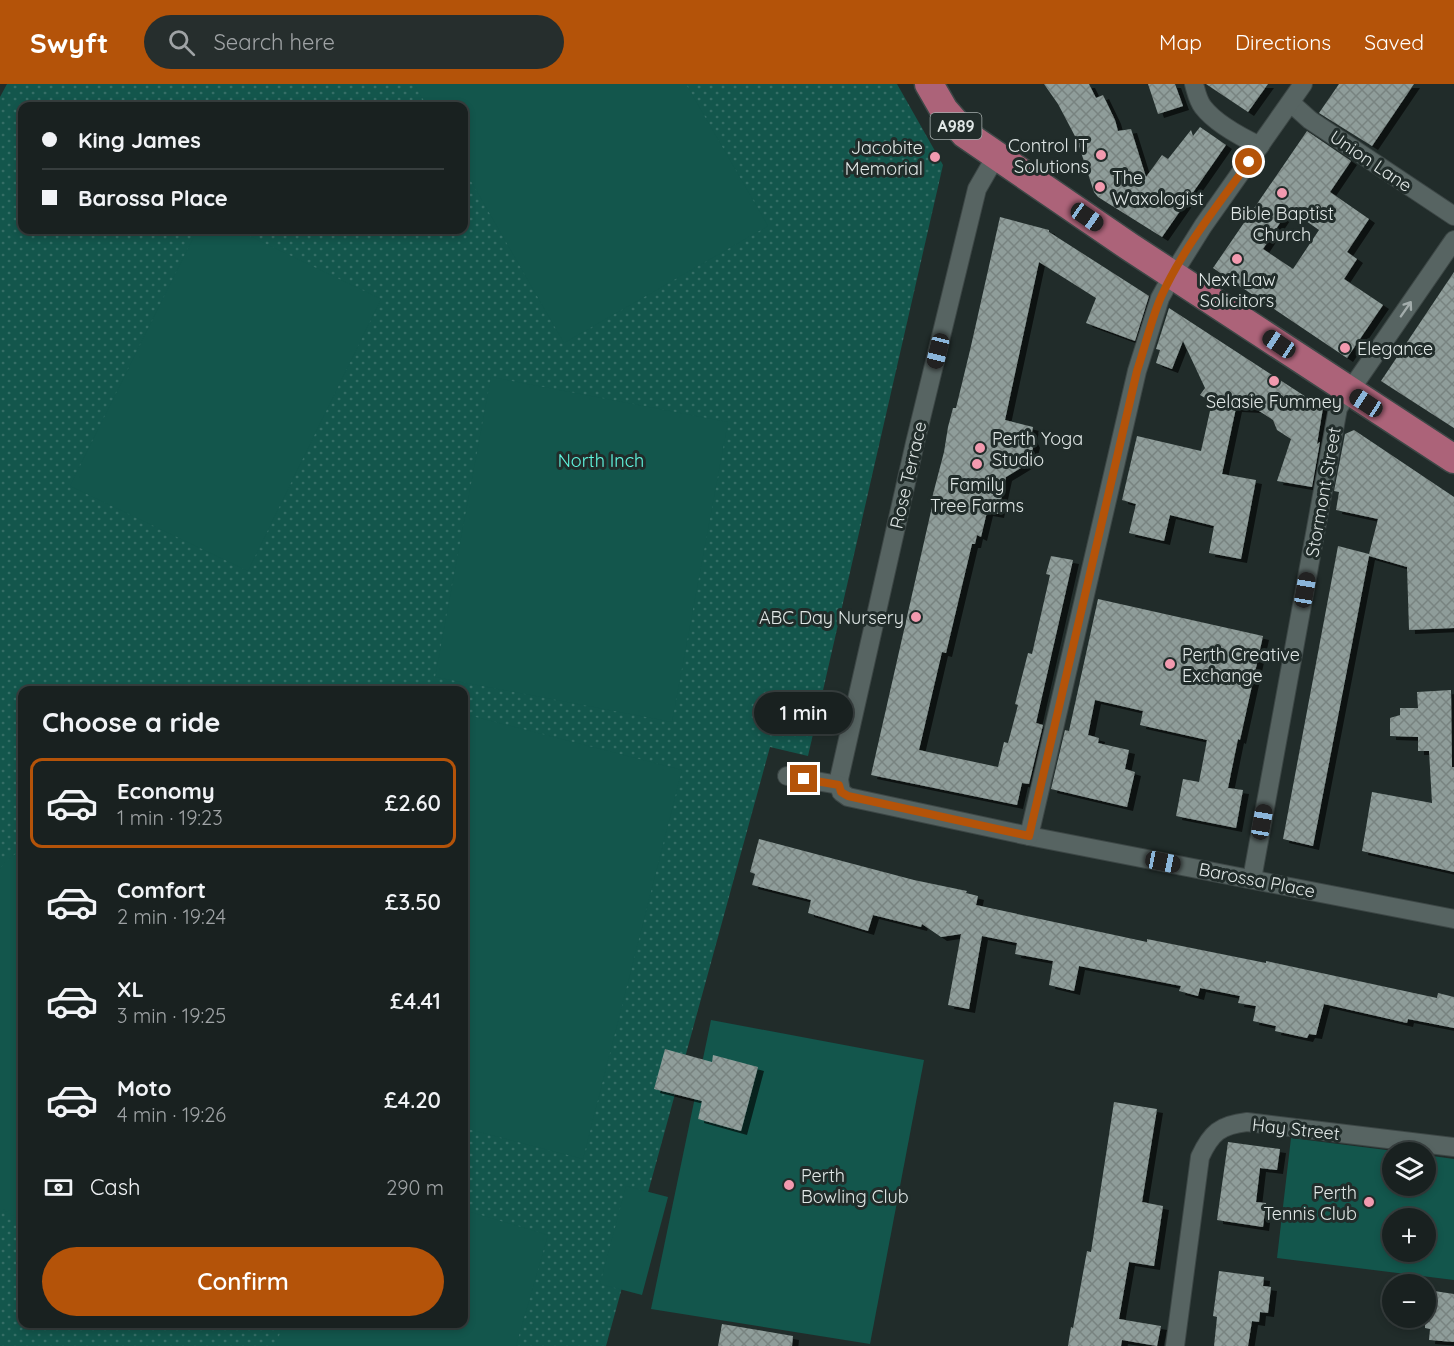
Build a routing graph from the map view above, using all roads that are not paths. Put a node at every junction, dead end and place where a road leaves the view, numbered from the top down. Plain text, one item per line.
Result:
1 (929, 84) edge
2 (1194, 84) edge
3 (1303, 84) edge
4 (1291, 103) junction
5 (1260, 146) junction
6 (996, 156) junction
7 (1454, 216) edge
8 (1454, 240) edge
9 (1173, 274) junction
10 (1349, 391) junction
11 (1454, 459) edge
12 (787, 776) dead end
13 (844, 791) junction
14 (1029, 836) junction
15 (1252, 879) junction
16 (1454, 919) edge
17 (1454, 1147) edge
18 (1175, 1346) edge

1 - 6 main road, A989
2 - 5 street
3 - 4 street
4 - 5 street
4 - 7 street, Union Lane
5 - 9 street
6 - 9 main road, A989
6 - 13 street, Rose Terrace
10 -> 8 street, Stormont Street
9 - 10 main road, A989
9 - 14 street
10 - 11 main road, A989
10 - 15 street, Stormont Street
12 - 13 street, Barossa Place
13 - 14 street, Barossa Place
14 - 15 street, Barossa Place
15 - 16 street, Barossa Place
17 - 18 street, Hay Street

